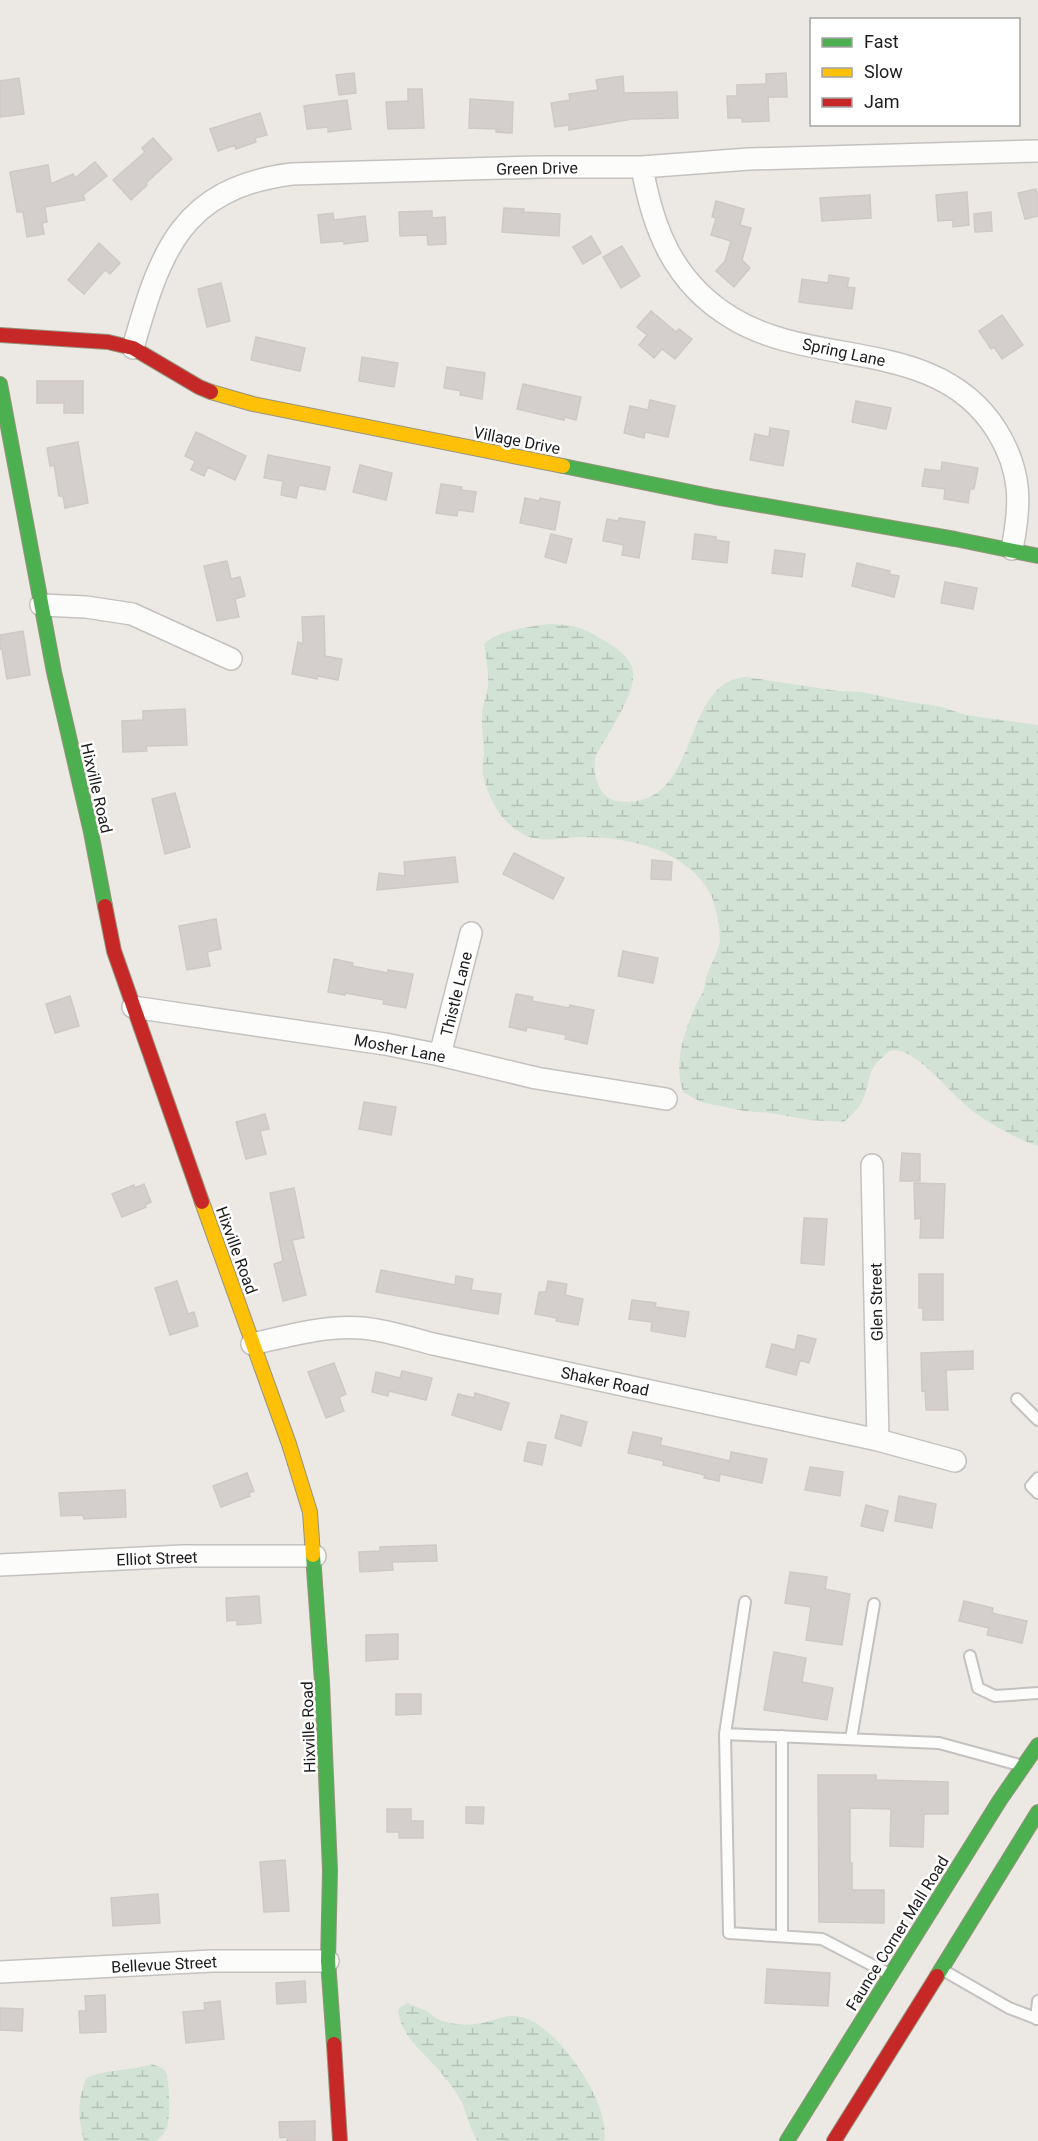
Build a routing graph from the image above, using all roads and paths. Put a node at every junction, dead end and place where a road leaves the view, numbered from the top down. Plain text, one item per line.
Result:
1 (1038, 151) edge
2 (642, 167) junction
3 (0, 335) edge
4 (133, 348) junction
5 (0, 384) edge
6 (1012, 549) junction
7 (1038, 555) edge
8 (41, 604) junction
9 (231, 659) dead end
10 (471, 933) dead end
11 (133, 1007) junction
12 (440, 1055) junction
13 (666, 1099) dead end
14 (872, 1165) dead end
15 (252, 1344) junction
16 (1017, 1399) dead end
17 (1038, 1420) edge
18 (878, 1440) junction
19 (955, 1461) dead end
20 (1038, 1478) edge
21 (1038, 1493) edge
22 (315, 1556) junction
23 (0, 1565) edge
24 (745, 1602) dead end
25 (874, 1604) dead end
26 (970, 1656) dead end
27 (1038, 1693) edge
28 (724, 1734) junction
29 (782, 1736) junction
30 (851, 1739) junction
31 (1038, 1745) edge
32 (1023, 1766) junction
33 (1038, 1812) edge
34 (782, 1936) junction
35 (328, 1961) junction
36 (940, 1969) junction
37 (0, 1972) edge
38 (891, 1975) junction
39 (1038, 2001) edge
40 (1037, 2019) edge
41 (340, 2141) edge
42 (787, 2141) edge
43 (834, 2141) edge

1 - 2 street, Green Drive
2 - 4 street, Green Drive
2 - 6 street, Spring Lane
3 - 4 street, Village Drive
4 - 6 street, Village Drive
5 - 8 street, Hixville Road
6 - 7 street, Village Drive
8 - 9 street
8 - 11 street, Hixville Road
10 - 12 street, Thistle Lane
11 - 12 street, Mosher Lane
11 - 15 street, Hixville Road
12 - 13 street, Mosher Lane
14 - 18 street, Glen Street
15 - 18 street, Shaker Road
15 - 22 street, Hixville Road
16 - 17 lane
18 - 19 street, Shaker Road
20 - 21 lane
22 - 23 street, Elliot Street
22 - 35 street, Hixville Road
24 - 28 lane
25 - 30 lane
26 - 27 lane
28 - 29 lane
28 - 34 lane
29 - 30 lane
29 - 34 lane
30 - 32 lane
31 - 32 street, Faunce Corner Mall Road
32 - 38 street, Faunce Corner Mall Road
33 - 36 street
34 - 38 lane
35 - 37 street, Bellevue Street
35 - 41 street, Hixville Road
36 - 40 lane
36 - 43 street
38 - 42 street, Faunce Corner Mall Road
39 - 40 lane

